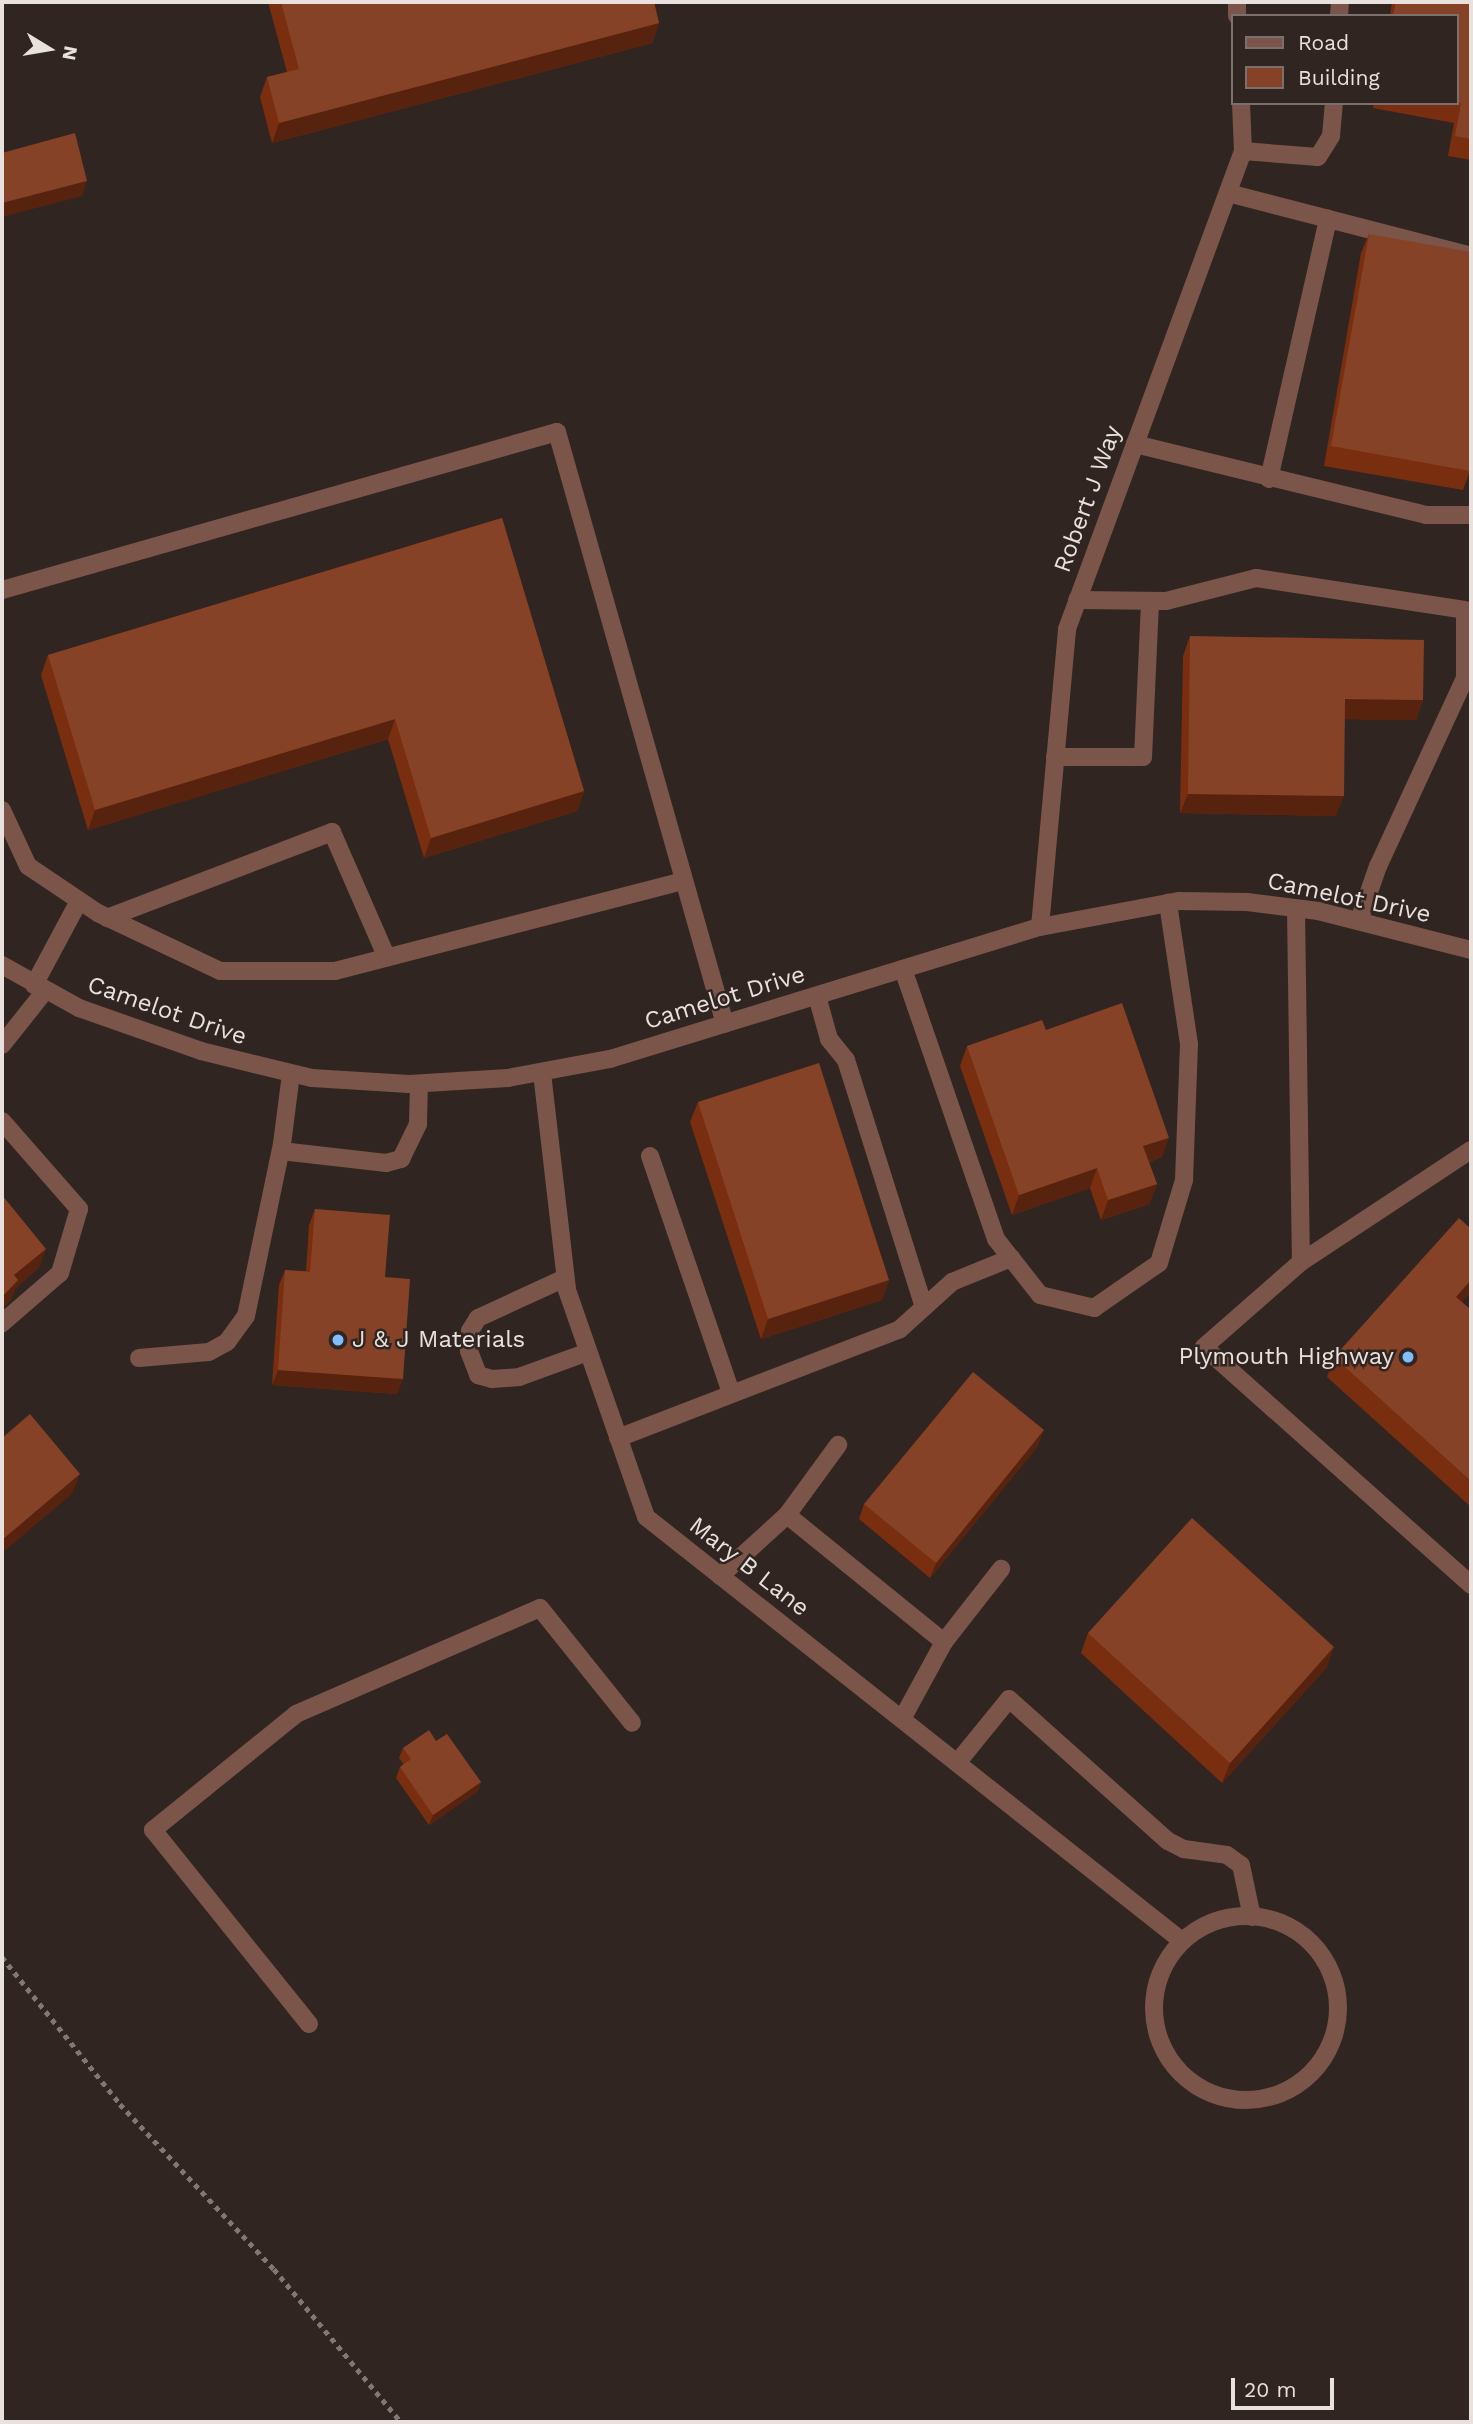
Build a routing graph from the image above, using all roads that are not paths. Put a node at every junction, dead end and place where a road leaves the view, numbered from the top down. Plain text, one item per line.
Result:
1 (1241, 105) edge
2 (1334, 105) edge
3 (1243, 151) junction
4 (1228, 193) junction
5 (1328, 219) junction
6 (1471, 256) edge
7 (1135, 444) junction
8 (1269, 479) junction
9 (1471, 515) edge
10 (2, 590) edge
11 (1077, 600) junction
12 (1150, 601) junction
13 (1055, 757) junction
14 (2, 810) edge
15 (684, 881) junction
16 (79, 901) junction
17 (1168, 903) junction
18 (1296, 909) junction
19 (107, 918) junction
20 (1359, 921) junction
21 (1040, 927) junction
22 (1471, 950) edge
23 (387, 958) junction
24 (2, 965) edge
25 (904, 969) junction
26 (40, 988) junction
27 (817, 996) junction
28 (725, 1024) junction
29 (2, 1045) edge
30 (542, 1073) junction
31 (291, 1074) junction
32 (419, 1084) junction
33 (2, 1121) edge
34 (1471, 1150) edge
35 (281, 1151) junction
36 (650, 1156) dead end
37 (1011, 1258) junction
38 (1301, 1262) junction
39 (565, 1278) junction
40 (924, 1307) junction
41 (2, 1323) edge
42 (588, 1352) junction
43 (139, 1358) dead end
44 (732, 1393) junction
45 (618, 1438) junction
46 (838, 1445) dead end
47 (787, 1516) junction
48 (1002, 1569) dead end
49 (720, 1576) junction
50 (1471, 1585) edge
51 (944, 1642) junction
52 (902, 1719) junction
53 (632, 1723) dead end
54 (957, 1763) junction
55 (1252, 1917) junction
56 (1182, 1941) junction
57 (309, 2024) dead end

1 - 3 street, Robert J Way
2 - 3 street
3 - 4 street, Robert J Way
4 - 5 street
4 - 7 street, Robert J Way
5 - 6 street
5 - 8 street
7 - 8 street
7 - 11 street, Robert J Way
8 - 9 street
10 - 15 street
11 - 12 street
11 - 13 street, Robert J Way
12 - 13 street
12 - 20 street
13 - 21 street, Robert J Way
14 - 16 street
15 - 23 street
15 - 28 street
16 - 19 street
16 - 26 street
17 - 18 street, Camelot Drive
17 - 21 street, Camelot Drive
17 - 37 street
18 - 20 street, Camelot Drive
18 - 38 street
19 - 23 street
19 - 23 street
20 - 22 street, Camelot Drive
21 - 25 street, Camelot Drive
24 - 26 street, Camelot Drive
25 - 27 street, Camelot Drive
25 - 37 street
26 - 29 street
26 - 31 street, Camelot Drive
27 - 28 street, Camelot Drive
27 - 40 street
28 - 30 street, Camelot Drive
30 - 32 street, Camelot Drive
30 - 39 street, Mary B Lane
31 - 32 street, Camelot Drive
31 - 35 street
32 - 35 street
33 - 41 street
34 - 38 street
35 - 43 street
36 - 44 street
37 - 40 street
38 - 50 street
39 - 42 street, Mary B Lane
39 - 42 street
40 - 44 street
42 - 45 street, Mary B Lane
44 - 45 street
45 - 49 street, Mary B Lane
46 - 47 street
47 - 49 street
47 - 51 street
48 - 51 street
49 - 52 street, Mary B Lane
51 - 52 street
52 - 54 street, Mary B Lane
53 - 57 street
54 - 55 street
54 - 56 street, Mary B Lane
55 - 56 street
55 - 56 street

